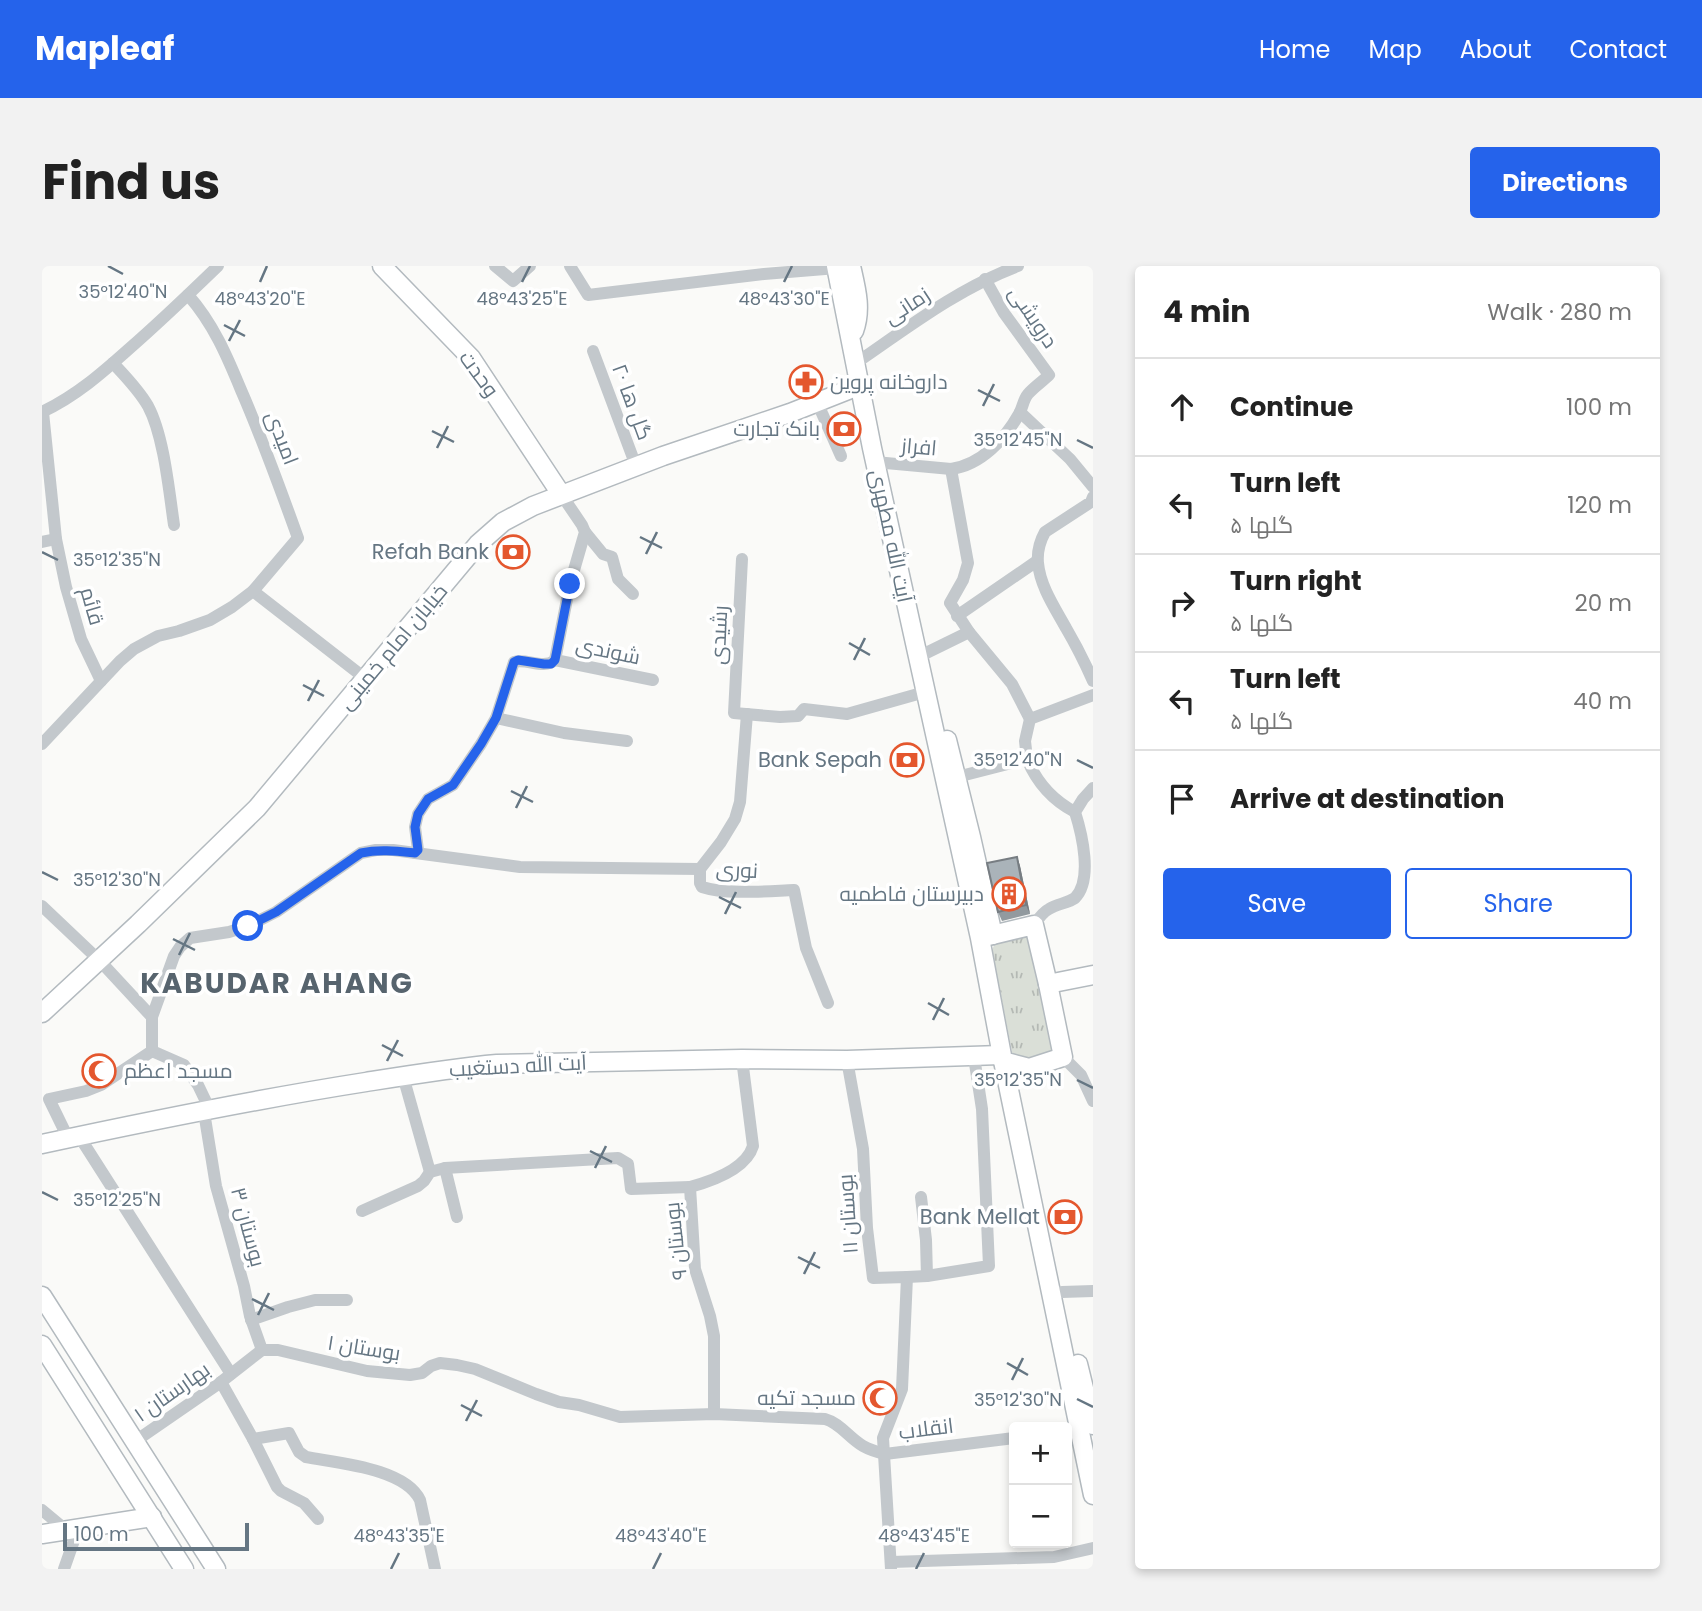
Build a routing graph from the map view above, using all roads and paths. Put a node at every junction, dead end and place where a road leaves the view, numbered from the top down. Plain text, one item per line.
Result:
1 (218, 266) edge
2 (382, 266) edge
3 (495, 266) edge
4 (530, 266) edge
5 (570, 266) edge
6 (1018, 266) edge
7 (842, 267) edge
8 (985, 279) junction
9 (188, 295) junction
10 (593, 351) dead end
11 (113, 363) junction
12 (856, 363) junction
13 (1049, 375) joint
14 (861, 385) junction
15 (817, 402) junction
16 (43, 412) edge
17 (1020, 412) junction
18 (841, 456) dead end
19 (875, 462) junction
20 (636, 466) junction
21 (951, 469) junction
22 (1093, 487) edge
23 (561, 495) junction
24 (1092, 500) edge
25 (174, 525) dead end
26 (585, 532) junction
27 (56, 539) junction
28 (42, 542) edge
29 (742, 559) dead end
30 (1037, 561) junction
31 (253, 592) junction
32 (633, 594) dead end
33 (957, 616) junction
34 (969, 632) junction
35 (918, 657) junction
36 (555, 660) junction
37 (366, 679) junction
38 (653, 680) dead end
39 (101, 681) junction
40 (1093, 681) edge
41 (925, 692) junction
42 (1093, 695) edge
43 (741, 714) junction
44 (496, 718) junction
45 (1030, 719) junction
46 (627, 741) dead end
47 (42, 744) edge
48 (1027, 759) junction
49 (957, 777) junction
50 (1093, 788) edge
51 (1075, 812) junction
52 (1089, 840) edge
53 (415, 853) junction
54 (700, 869) junction
55 (42, 906) edge
56 (1034, 925) junction
57 (986, 936) junction
58 (100, 961) junction
59 (1093, 975) edge
60 (1048, 984) junction
61 (828, 1003) dead end
62 (42, 1013) edge
63 (152, 1017) junction
64 (152, 1051) junction
65 (974, 1057) junction
66 (1002, 1058) junction
67 (1063, 1058) junction
68 (743, 1059) junction
69 (847, 1060) junction
70 (1029, 1068) junction
71 (402, 1076) junction
72 (1093, 1101) edge
73 (207, 1111) junction
74 (74, 1137) junction
75 (42, 1144) edge
76 (445, 1168) junction
77 (430, 1172) junction
78 (690, 1187) junction
79 (921, 1197) dead end
80 (362, 1211) dead end
81 (457, 1217) dead end
82 (927, 1276) junction
83 (907, 1277) junction
84 (1093, 1291) edge
85 (1062, 1292) junction
86 (42, 1296) edge
87 (347, 1300) dead end
88 (251, 1320) junction
89 (42, 1345) edge
90 (262, 1350) junction
91 (76, 1351) junction
92 (55, 1364) junction
93 (226, 1378) junction
94 (713, 1413) junction
95 (1085, 1423) edge
96 (253, 1439) junction
97 (1009, 1439) edge
98 (134, 1442) junction
99 (885, 1454) junction
100 (1093, 1495) edge
101 (42, 1510) edge
102 (152, 1517) junction
103 (318, 1519) dead end
104 (72, 1530) junction
105 (42, 1534) edge
106 (1093, 1548) edge
107 (891, 1566) edge
108 (64, 1569) edge
109 (184, 1569) edge
110 (216, 1569) edge
111 (435, 1569) edge

1 - 9 street
2 - 23 main road, وحدت
3 - 4 street
5 - 7 street
6 - 8 street, زمانی
7 - 12 main road, آیت الله مطهری
8 - 12 street, زمانی
8 - 13 street, درویشی
9 - 11 street
9 - 31 street, امیدی
10 - 20 street, گل ها ۲۰
11 - 16 street
11 - 25 street
12 - 14 main road, آیت الله مطهری
13 - 17 street, افراز
14 - 15 main road, خیابان امام خمینی
14 - 19 main road, آیت الله مطهری
15 - 18 street
15 - 20 main road, خیابان امام خمینی
16 - 27 street, قائم
17 - 21 street, افراز
17 - 22 street
19 - 21 street, افراز
19 - 35 main road, آیت الله مطهری
20 - 23 main road, خیابان امام خمینی
21 - 33 street
23 - 26 street
23 - 37 main road, خیابان امام خمینی
24 - 30 street
26 - 32 street
26 - 36 street
27 - 28 street
27 - 39 street, قائم
29 - 43 street, رشیدی
30 - 33 street
30 - 40 street
31 - 37 street
31 - 39 street
33 - 34 street
34 - 35 street
34 - 45 street
35 - 41 main road, آیت الله مطهری
36 - 38 street, شوندی
36 - 44 street, شوندی
37 - 58 main road, خیابان امام خمینی
39 - 47 street
41 - 43 street
41 - 49 main road, آیت الله مطهری
41 - 57 main road, آیت الله مطهری
42 - 45 street
43 - 54 street, نوری
44 - 46 street
44 - 53 street
45 - 48 street
48 - 49 street
48 - 51 street
49 - 57 main road, آیت الله مطهری
50 - 51 street
51 - 52 street
52 - 56 street
53 - 54 street
53 - 63 street
54 - 61 street, نوری
55 - 58 street
56 - 57 main road
56 - 60 main road
57 - 66 main road
58 - 62 main road, خیابان امام خمینی
58 - 63 street
59 - 60 main road
60 - 67 main road
63 - 64 street
64 - 73 street, بوستان ۳
64 - 74 street
65 - 66 main road, آیت الله دستغیب
65 - 69 main road, آیت الله دستغیب
65 - 82 street
66 - 70 main road, آیت الله دستغیب
66 - 95 main road
67 - 70 main road
67 - 72 street
68 - 69 main road, آیت الله دستغیب
68 - 71 main road, آیت الله دستغیب
68 - 78 street, بوستان ۹
69 - 83 street, بوستان ۱۱
70 - 85 main road
71 - 73 main road, آیت الله دستغیب
71 - 77 street
73 - 74 main road, آیت الله دستغیب
73 - 88 street, بوستان ۳
74 - 75 main road, آیت الله دستغیب
74 - 93 street
76 - 77 street
76 - 78 street
76 - 81 street
77 - 80 street
78 - 94 street, بوستان ۹
79 - 82 street
82 - 83 street
83 - 99 street
84 - 85 street
85 - 95 main road
86 - 91 main road
87 - 88 street
88 - 90 street, بوستان ۳
89 - 92 main road
90 - 93 street
90 - 94 street, بوستان ۱
91 - 92 main road
91 - 98 main road
92 - 102 main road
93 - 96 street
93 - 98 street, بهارستان ۱
94 - 99 street, بوستان ۱
95 - 100 main road
96 - 103 street
96 - 111 street
97 - 99 street, انقلاب
98 - 110 main road
99 - 107 street
101 - 104 street
102 - 104 main road
102 - 109 main road
104 - 105 main road
104 - 108 street
106 - 107 street

